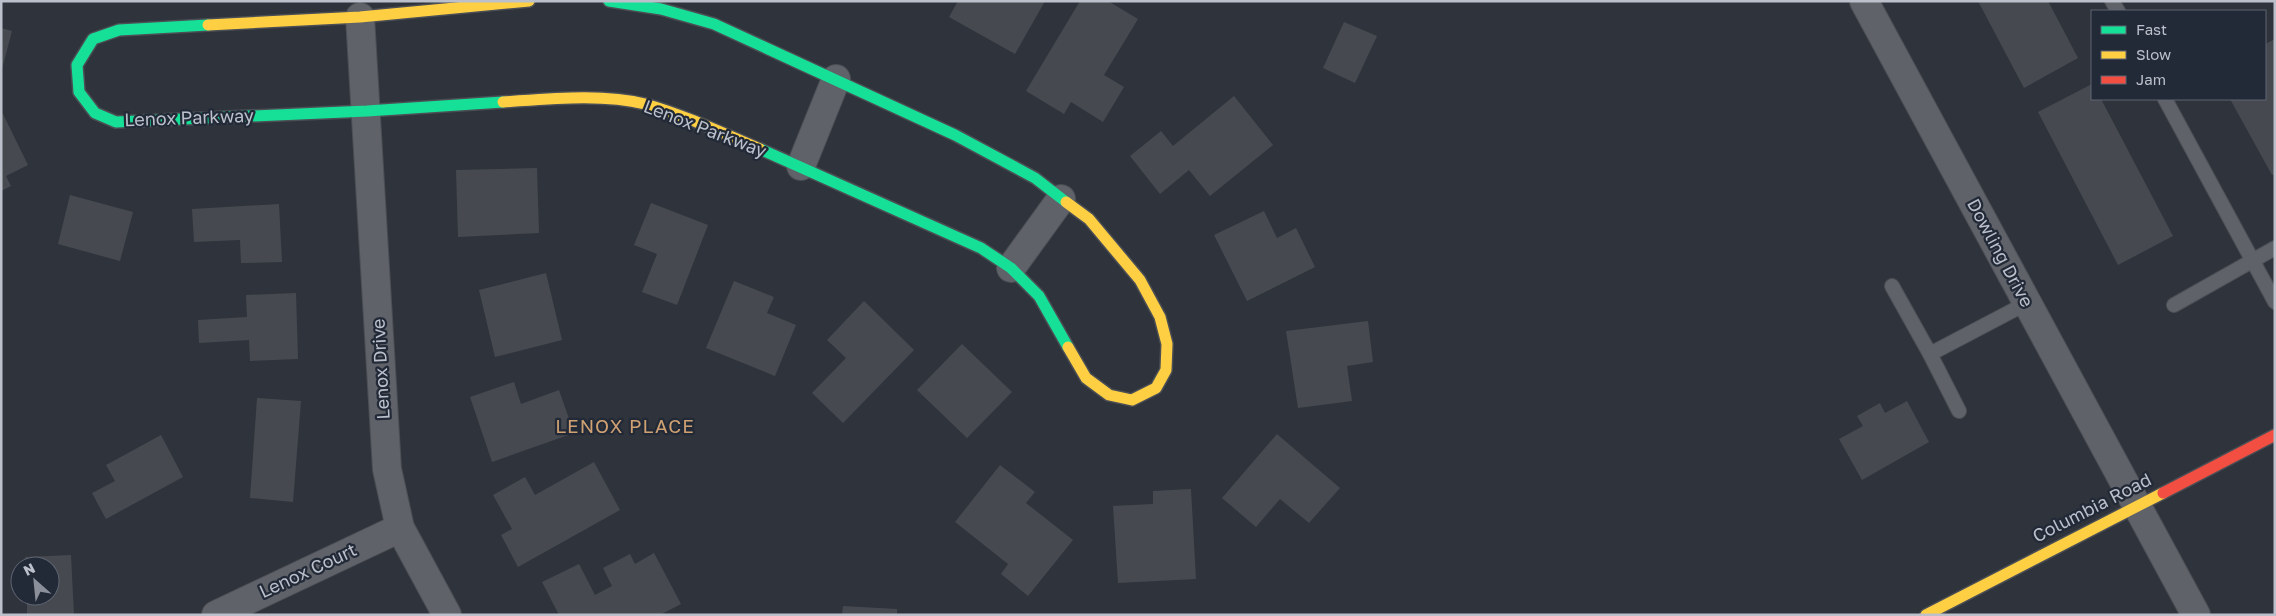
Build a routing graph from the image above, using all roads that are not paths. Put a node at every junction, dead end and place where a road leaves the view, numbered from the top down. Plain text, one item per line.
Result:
1 (529, 1) edge
2 (609, 1) edge
3 (1864, 1) edge
4 (360, 17) junction
5 (836, 79) junction
6 (2166, 100) edge
7 (367, 110) junction
8 (801, 166) junction
9 (1061, 199) junction
10 (2275, 248) edge
11 (2252, 261) junction
12 (1011, 268) junction
13 (1892, 286) dead end
14 (2275, 302) edge
15 (2027, 303) junction
16 (2174, 305) dead end
17 (1930, 354) junction
18 (1959, 411) dead end
19 (2275, 434) edge
20 (2136, 505) junction
21 (400, 528) junction
22 (216, 615) edge
23 (447, 615) edge
24 (1926, 615) edge
25 (2196, 615) edge

1 - 4 street, Lenox Parkway
2 - 5 street, Lenox Parkway
3 - 15 street, Dowling Drive
4 - 7 street
4 - 7 street, Lenox Parkway
5 - 8 street
5 - 9 street, Lenox Parkway
6 - 11 lane
7 - 8 street, Lenox Parkway
7 - 21 street, Lenox Drive
8 - 12 street, Lenox Parkway
9 - 12 street
9 - 12 street, Lenox Parkway
10 - 11 lane
11 - 14 lane
11 - 16 lane
13 - 17 lane
15 - 17 lane
15 - 20 street, Dowling Drive
17 - 18 lane
19 - 20 street, Columbia Road
20 - 24 street, Columbia Road
20 - 25 street, Dowling Drive
21 - 22 street, Lenox Court
21 - 23 street, Lenox Drive

